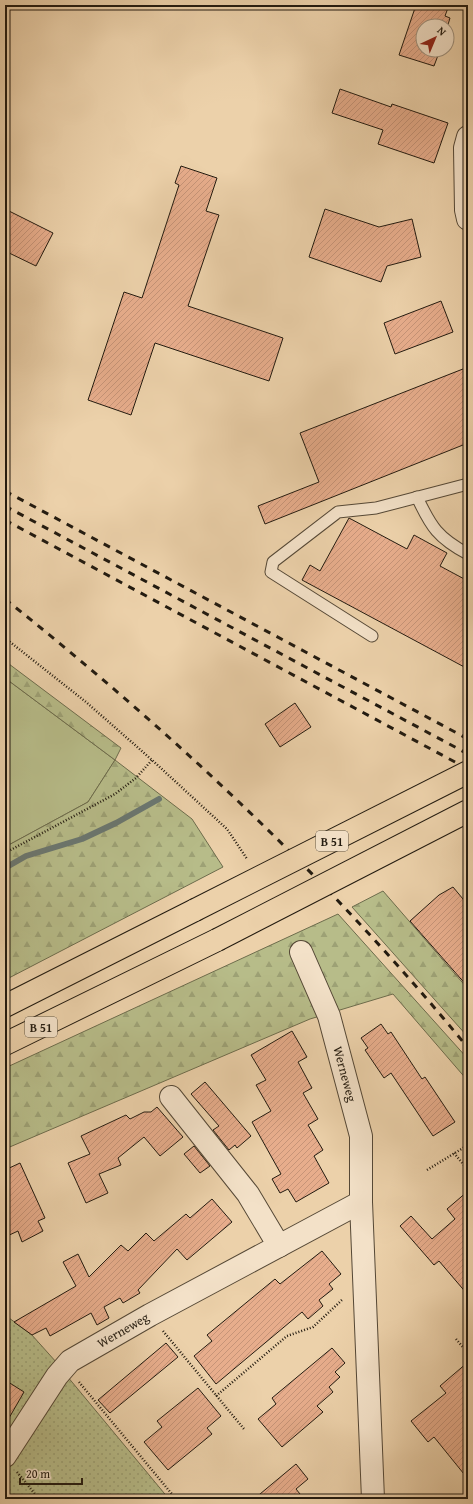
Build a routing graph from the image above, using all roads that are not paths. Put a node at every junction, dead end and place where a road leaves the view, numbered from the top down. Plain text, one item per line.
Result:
1 (468, 137) edge
2 (467, 172) edge
3 (468, 219) edge
4 (468, 484) edge
5 (417, 497) junction
6 (468, 554) edge
7 (372, 636) dead end
8 (468, 772) edge
9 (468, 811) edge
10 (302, 952) dead end
11 (5, 1006) edge
12 (5, 1044) edge
13 (171, 1097) dead end
14 (361, 1202) junction
15 (279, 1246) junction
16 (10, 1463) edge
17 (373, 1499) edge

1 - 2 street
2 - 3 street
4 - 5 lane
5 - 6 lane
5 - 7 lane
8 - 11 highway, B 51, bridge
9 - 12 highway, B 51, bridge
10 - 14 street, Werneweg
13 - 15 street
14 - 15 street, Werneweg
14 - 17 street, Werneweg
15 - 16 street, Werneweg

